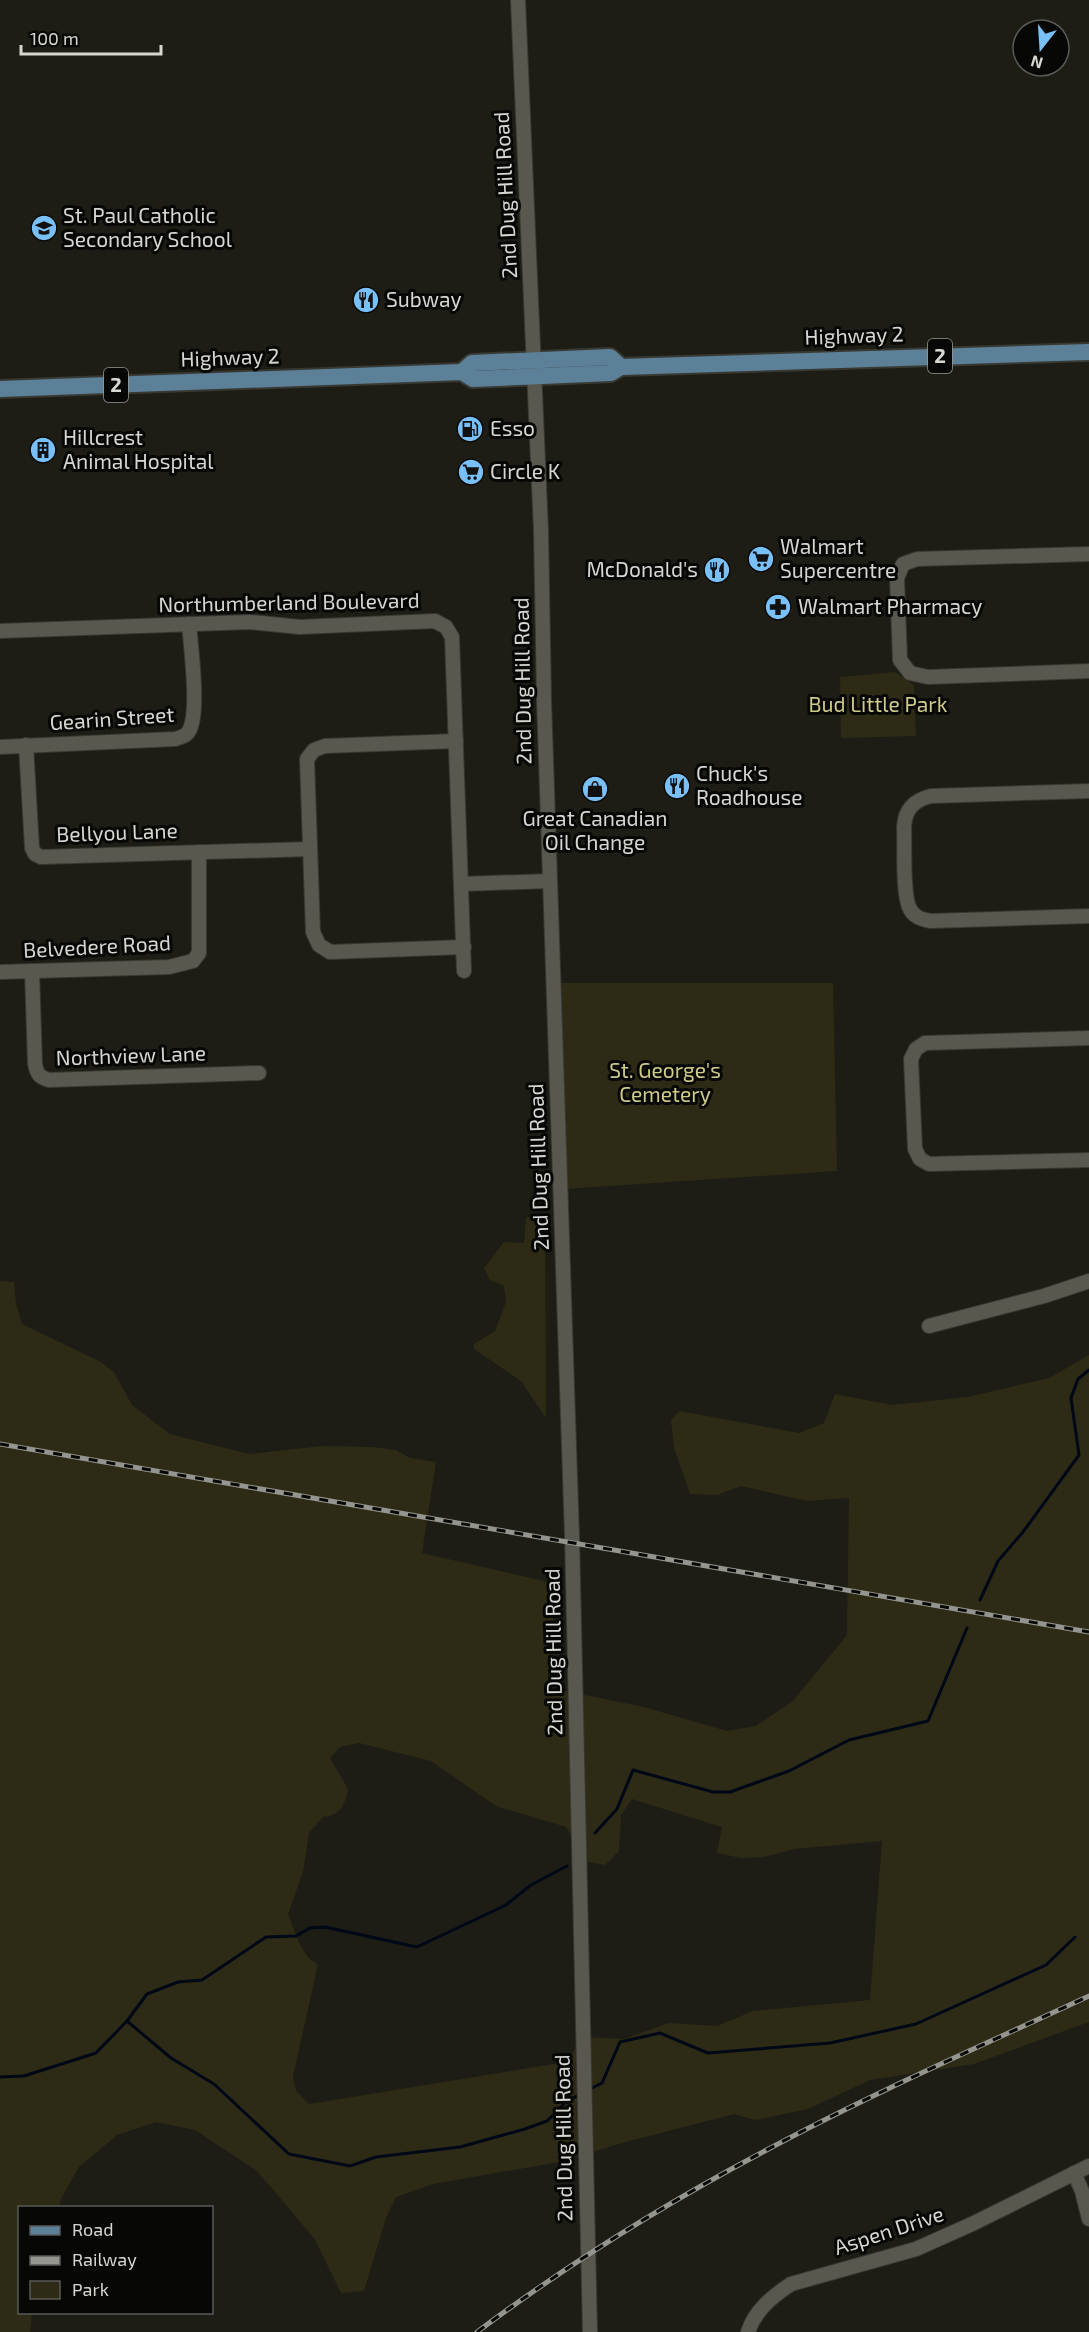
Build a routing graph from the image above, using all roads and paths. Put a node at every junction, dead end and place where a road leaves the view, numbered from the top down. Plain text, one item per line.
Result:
1 (518, 0) edge
2 (1089, 352) edge
3 (535, 368) junction
4 (0, 389) edge
5 (1089, 554) edge
6 (189, 624) junction
7 (0, 631) edge
8 (1089, 671) edge
9 (456, 741) junction
10 (26, 745) junction
11 (0, 747) edge
12 (1089, 792) edge
13 (310, 849) junction
14 (199, 852) junction
15 (550, 881) junction
16 (461, 884) junction
17 (1089, 916) edge
18 (464, 947) junction
19 (464, 970) dead end
20 (32, 971) junction
21 (0, 972) edge
22 (1089, 1038) edge
23 (259, 1073) dead end
24 (1089, 1160) edge
25 (1089, 1281) edge
26 (929, 1326) dead end
27 (1089, 2166) edge
28 (1074, 2173) junction
29 (1089, 2219) edge
30 (590, 2332) edge
31 (748, 2332) edge

1 - 3 street, 2nd Dug Hill Road
2 - 3 main road, Highway 2 / 2
3 - 4 main road, Highway 2 / 2
3 - 15 street, 2nd Dug Hill Road
5 - 8 street
6 - 7 street, Northumberland Boulevard
6 - 9 street, Northumberland Boulevard
6 - 10 street, Gearin Street
9 - 13 street
9 - 16 street, Northumberland Boulevard
10 - 11 street, Gearin Street
10 - 14 street, Bellyou Lane
12 - 17 street
13 - 14 street, Bellyou Lane
13 - 18 street
14 - 20 street, Belvedere Road
15 - 16 street
15 - 30 street, 2nd Dug Hill Road
16 - 18 street
18 - 19 street
20 - 21 street, Belvedere Road
20 - 23 street, Northview Lane
22 - 24 street
25 - 26 street
27 - 28 street, Aspen Drive
28 - 29 street
28 - 31 street, Aspen Drive

